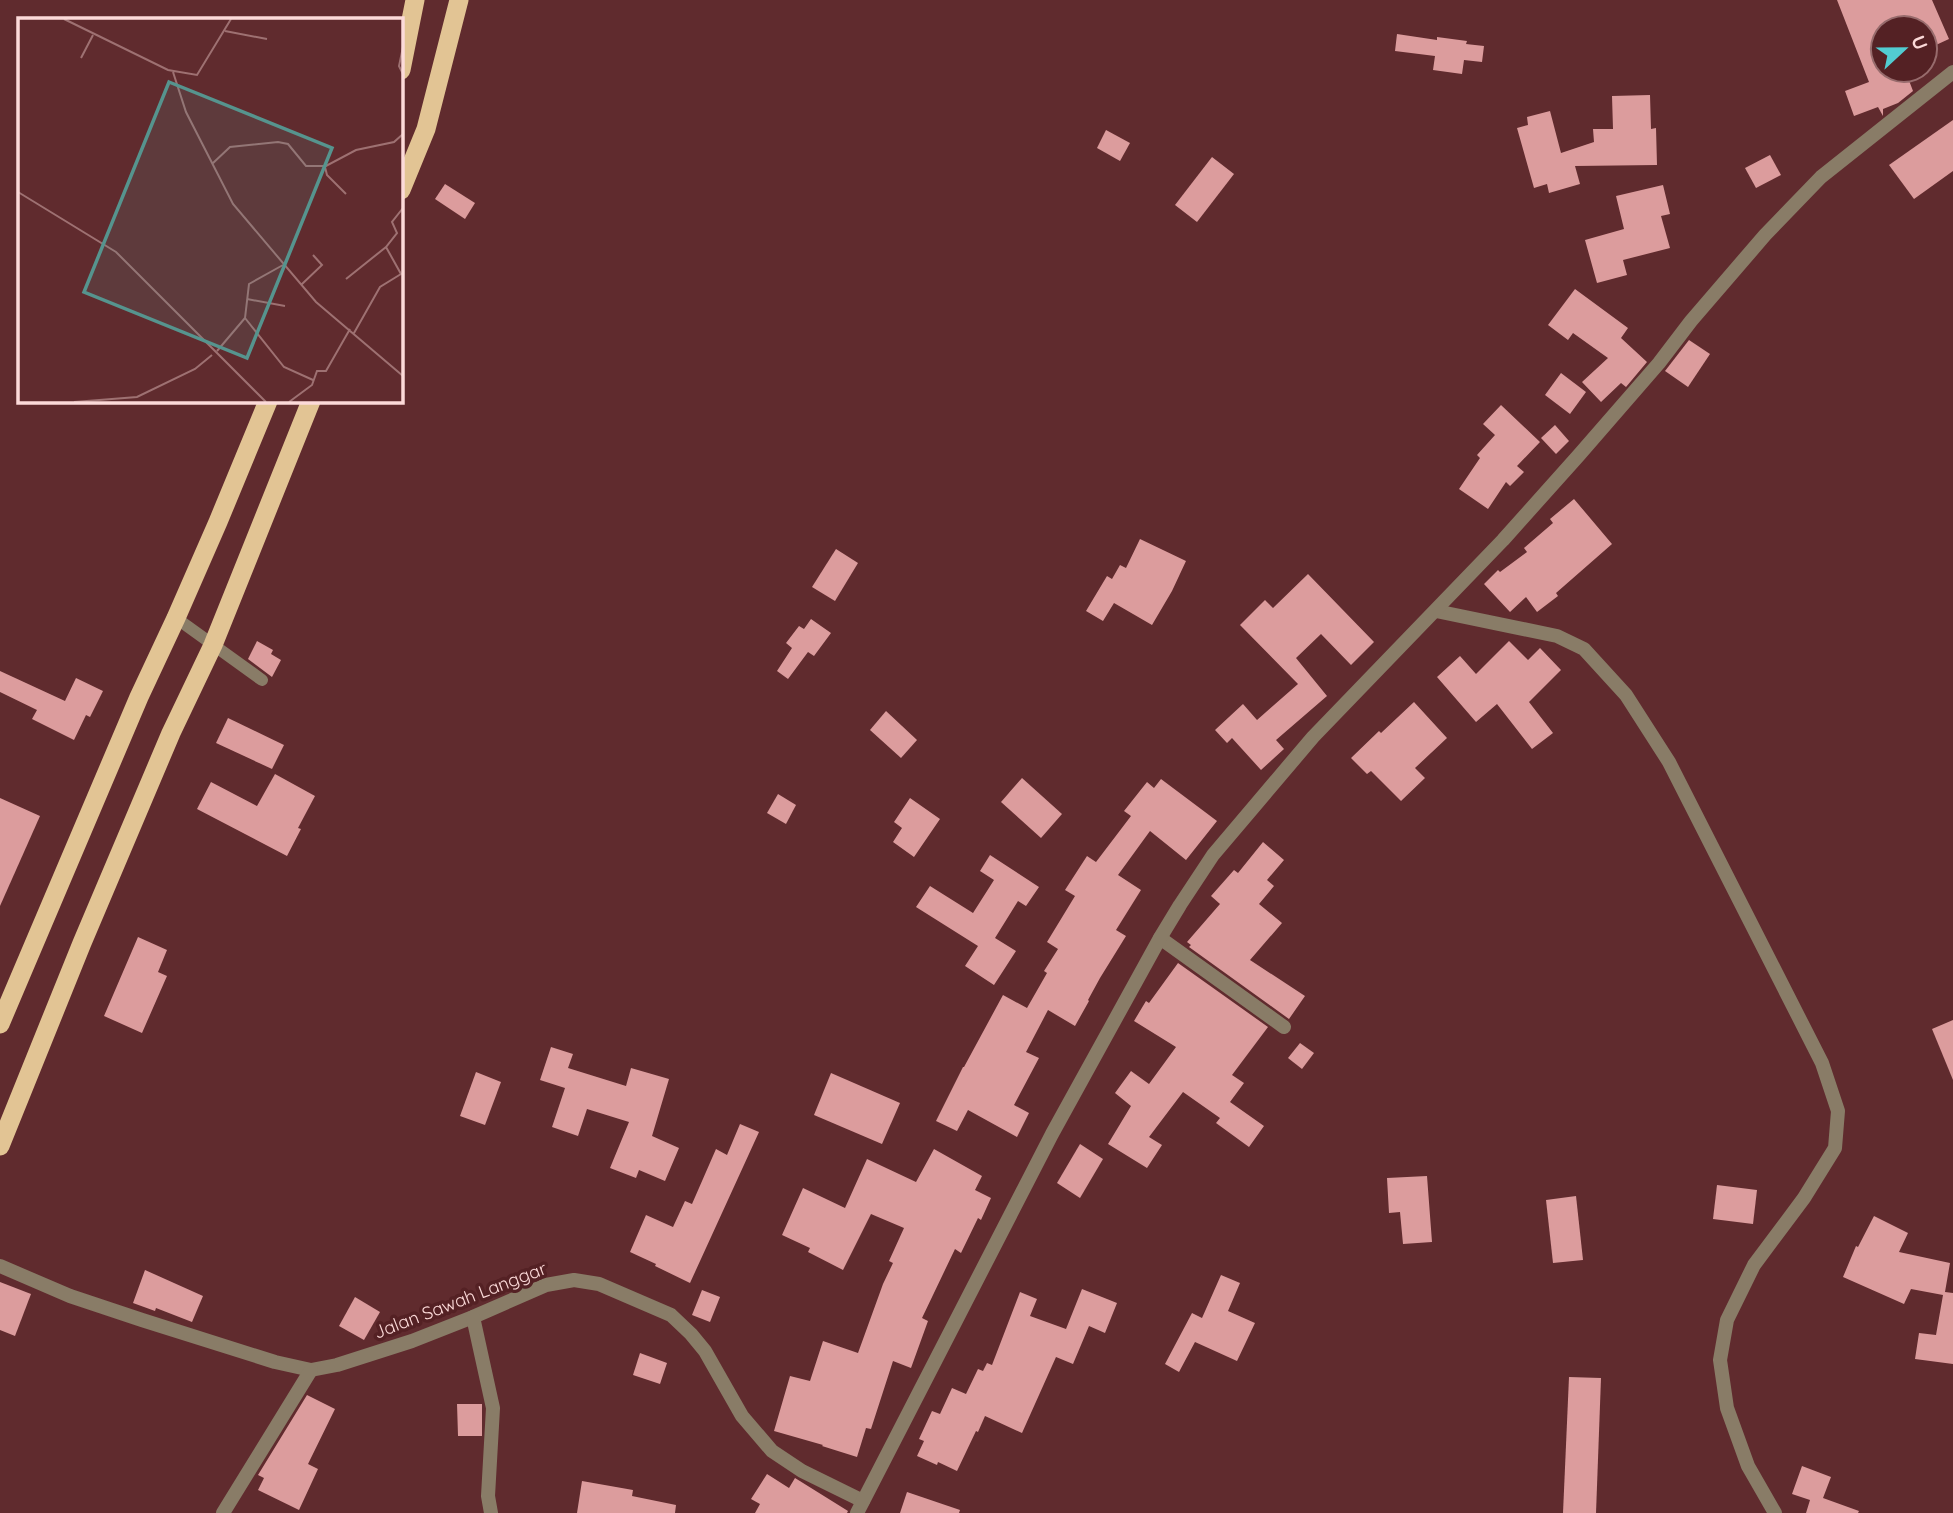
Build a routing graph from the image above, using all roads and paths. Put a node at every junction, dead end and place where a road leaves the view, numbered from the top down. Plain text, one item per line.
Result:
1 (415, 0) edge
2 (459, 0) edge
3 (402, 66) edge
4 (1953, 72) edge
5 (402, 188) edge
6 (268, 402) edge
7 (311, 402) edge
8 (1436, 611) junction
9 (176, 618) junction
10 (213, 645) junction
11 (262, 680) dead end
12 (1160, 938) junction
13 (0, 1024) edge
14 (1284, 1027) dead end
15 (0, 1146) edge
16 (0, 1266) edge
17 (473, 1317) junction
18 (311, 1370) junction
19 (860, 1507) edge
20 (223, 1513) edge
21 (491, 1513) edge
22 (1775, 1513) edge

1 - 3 highway
2 - 5 highway
4 - 8 street
6 - 9 highway
7 - 10 highway
8 - 12 street
8 - 22 street
9 - 10 lane
9 - 13 highway
10 - 11 lane
10 - 15 highway
12 - 14 street
12 - 19 street
16 - 18 street, Jalan Sawah Langgar
17 - 18 street, Jalan Sawah Langgar
17 - 19 street, Jalan Sawah Langgar
17 - 21 street
18 - 20 street

